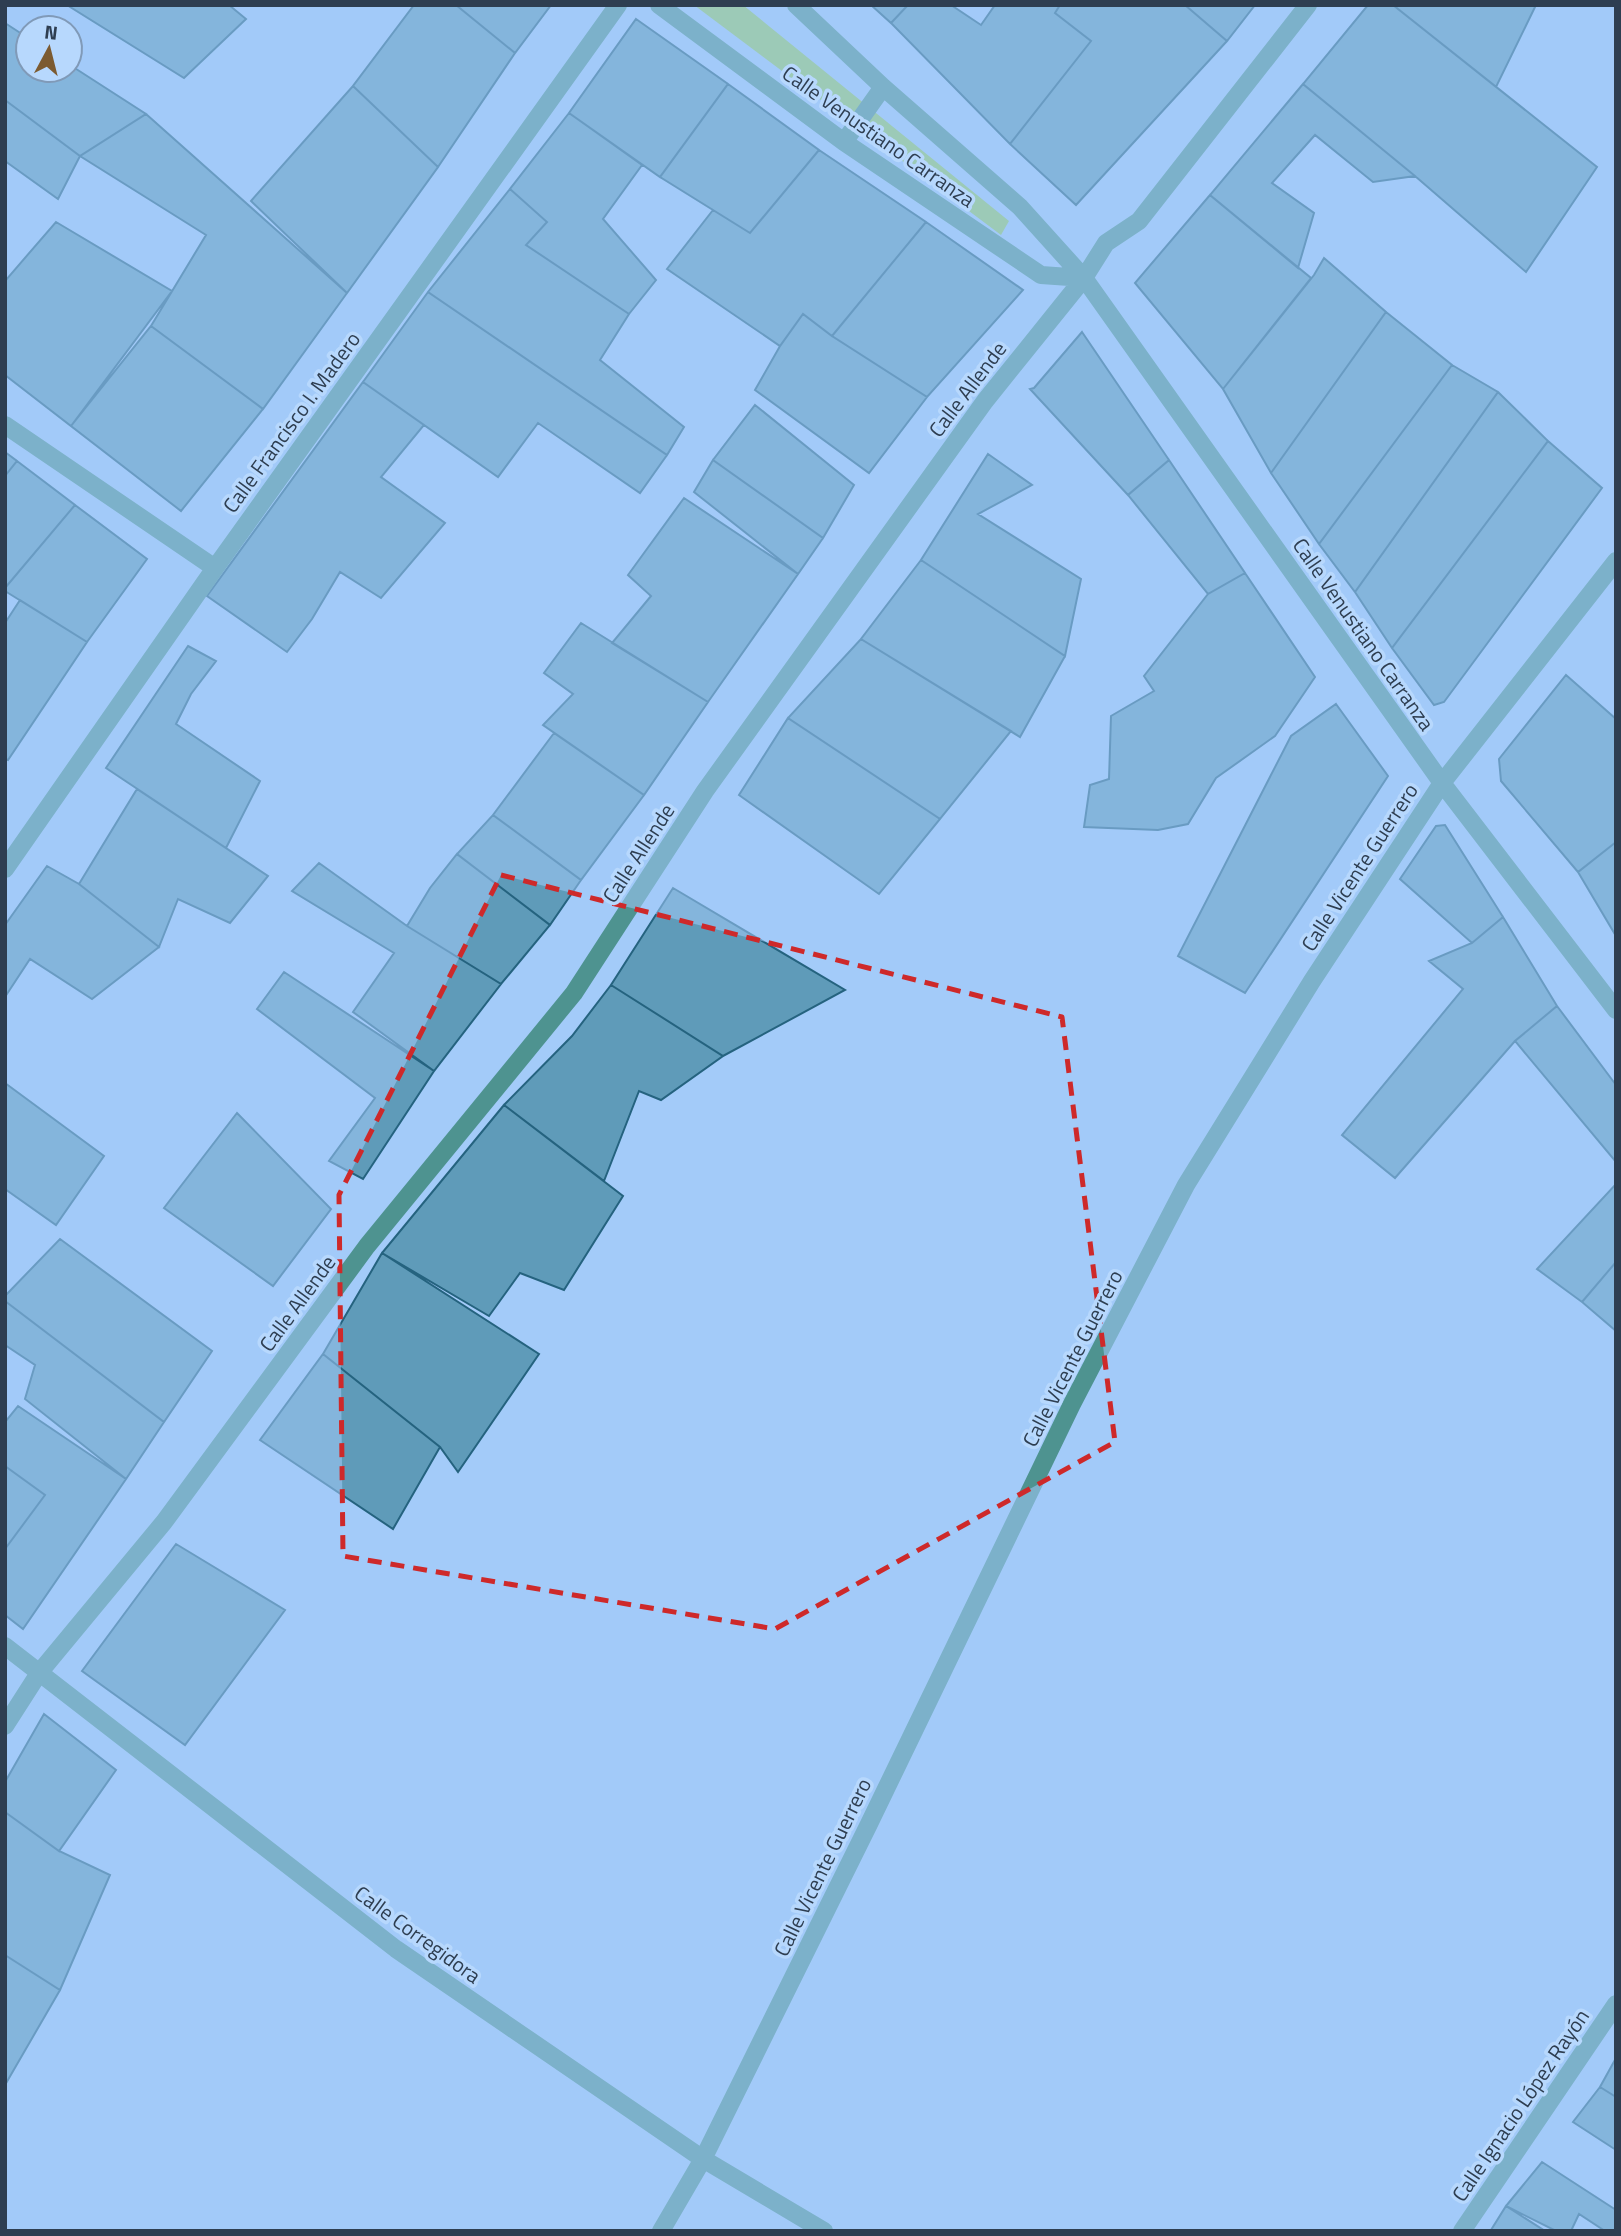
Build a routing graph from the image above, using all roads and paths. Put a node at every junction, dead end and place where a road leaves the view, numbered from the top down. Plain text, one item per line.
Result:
1 (618, 5) edge
2 (659, 5) edge
3 (796, 5) edge
4 (1308, 5) edge
5 (883, 88) junction
6 (844, 142) junction
7 (1084, 278) junction
8 (5, 425) edge
9 (1616, 561) edge
10 (215, 568) junction
11 (1442, 783) junction
12 (5, 869) edge
13 (1616, 1010) edge
14 (5, 1646) edge
15 (40, 1673) junction
16 (5, 1726) edge
17 (1616, 2004) edge
18 (703, 2159) junction
19 (661, 2231) edge
20 (824, 2231) edge
21 (1462, 2231) edge

1 - 10 street, Calle Francisco I. Madero
2 - 6 street, Calle Venustiano Carranza
3 - 5 street, Calle Venustiano Carranza
4 - 7 street, Calle Allende
5 - 6 street
5 - 7 street, Calle Venustiano Carranza
6 - 7 street, Calle Venustiano Carranza
7 - 11 street, Calle Venustiano Carranza
7 - 15 street, Calle Allende
8 - 10 street
9 - 11 street, Calle Vicente Guerrero
10 - 12 street, Calle Francisco I. Madero
11 - 13 street, Calle Venustiano Carranza
11 - 18 street, Calle Vicente Guerrero
14 - 15 street, Calle Corregidora
15 - 16 street, Calle Allende
15 - 18 street, Calle Corregidora
17 - 21 street, Calle Ignacio López Rayón
18 - 19 street, Calle Vicente Guerrero
18 - 20 street, Calle Corregidora

